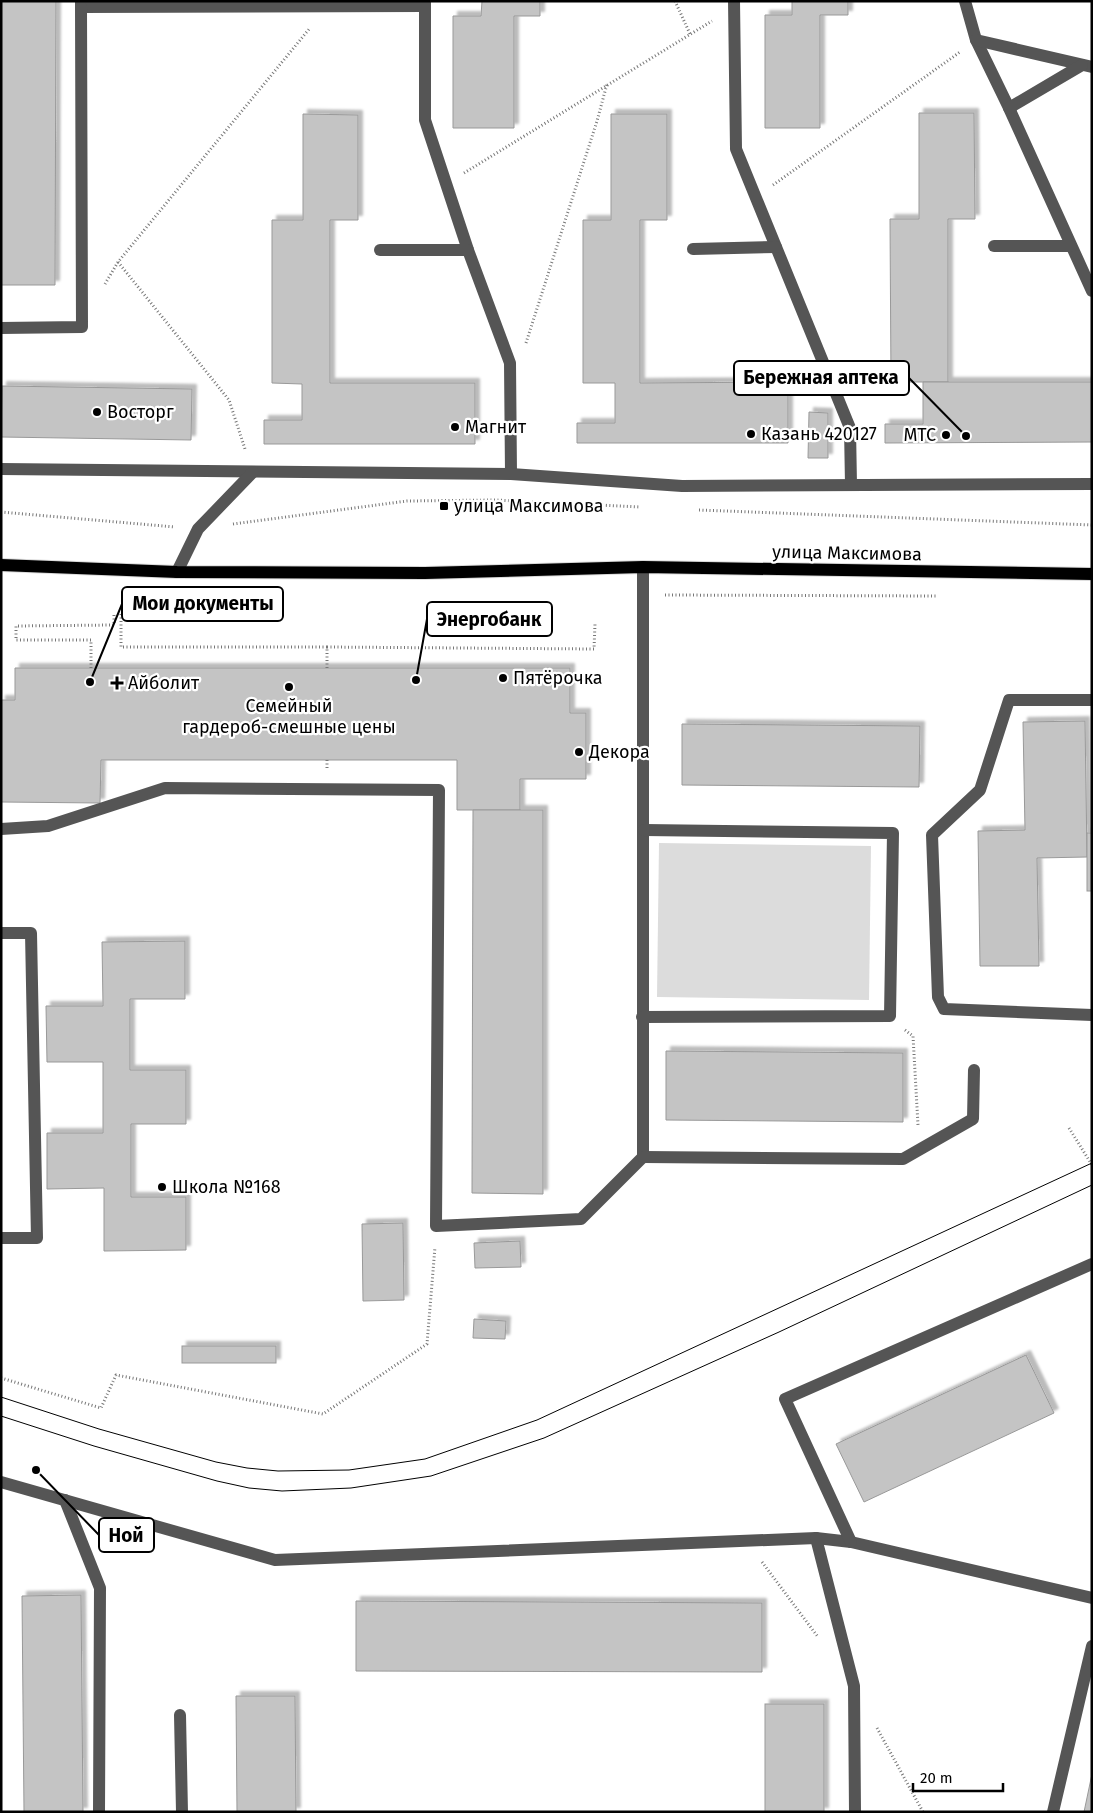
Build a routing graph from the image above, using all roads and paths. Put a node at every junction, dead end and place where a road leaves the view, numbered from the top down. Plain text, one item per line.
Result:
1 (675, 1) edge
2 (965, 1) edge
3 (81, 4) edge
4 (425, 4) edge
5 (734, 5) edge
6 (328, 6) junction
7 (690, 34) junction
8 (976, 40) junction
9 (1087, 66) edge
10 (607, 84) junction
11 (1009, 108) junction
12 (447, 184) junction
13 (756, 198) junction
14 (994, 246) dead end
15 (1071, 246) junction
16 (776, 247) junction
17 (693, 249) dead end
18 (380, 250) dead end
19 (468, 250) junction
20 (118, 262) junction
21 (104, 286) dead end
22 (1092, 291) edge
23 (1, 328) edge
24 (510, 363) junction
25 (1, 469) edge
26 (253, 472) junction
27 (511, 474) junction
28 (1092, 484) edge
29 (850, 485) junction
30 (644, 508) dead end
31 (694, 510) dead end
32 (1, 512) edge
33 (1092, 525) edge
34 (198, 528) junction
35 (1, 565) edge
36 (644, 568) junction
37 (177, 572) junction
38 (1092, 574) edge
39 (644, 595) junction
40 (941, 596) dead end
41 (114, 614) dead end
42 (121, 614) dead end
43 (595, 624) dead end
44 (327, 647) junction
45 (91, 668) dead end
46 (327, 668) dead end
47 (1092, 700) edge
48 (1, 829) edge
49 (644, 830) junction
50 (1, 933) edge
51 (1092, 1015) edge
52 (890, 1016) junction
53 (642, 1017) junction
54 (974, 1070) dead end
55 (1069, 1128) dead end
56 (919, 1150) junction
57 (643, 1157) junction
58 (1092, 1165) edge
59 (436, 1226) junction
60 (1, 1238) edge
61 (1092, 1264) edge
62 (1, 1378) edge
63 (1, 1482) edge
64 (65, 1500) junction
65 (816, 1538) junction
66 (851, 1542) junction
67 (1092, 1598) edge
68 (1092, 1646) edge
69 (180, 1714) dead end
70 (99, 1812) edge
71 (182, 1812) edge
72 (855, 1812) edge
73 (1052, 1812) edge

1 - 7 path
2 - 8 street
3 - 6 street
3 - 23 street
4 - 6 street
4 - 12 street
5 - 7 path
5 - 13 street
6 - 20 path
7 - 10 path
8 - 9 street
8 - 11 street
8 - 13 path
9 - 11 street
10 - 12 path
10 - 24 path
11 - 15 street
12 - 19 street
13 - 16 street
14 - 15 street
15 - 22 street
16 - 17 street
16 - 29 street
18 - 19 street
19 - 24 street
20 - 21 path
20 - 26 path
24 - 27 street
25 - 26 street
26 - 27 street
26 - 34 street
27 - 29 street
28 - 29 street
30 - 34 path
31 - 33 path
32 - 34 path
34 - 37 street
35 - 37 main road, улица Максимова
36 - 37 main road, улица Максимова
36 - 38 main road, улица Максимова
36 - 39 street
39 - 40 path
39 - 49 street
41 - 45 path
42 - 44 path
43 - 44 path
44 - 46 path
47 - 51 street
48 - 59 street
49 - 52 street
49 - 53 street
50 - 60 street
52 - 53 street
52 - 56 path
53 - 57 street
54 - 56 street
55 - 58 path
56 - 57 street
57 - 59 street
59 - 62 path
61 - 66 street
63 - 64 street
64 - 65 street
64 - 70 street
65 - 66 street
65 - 72 street
66 - 67 street
68 - 73 street
69 - 71 street

